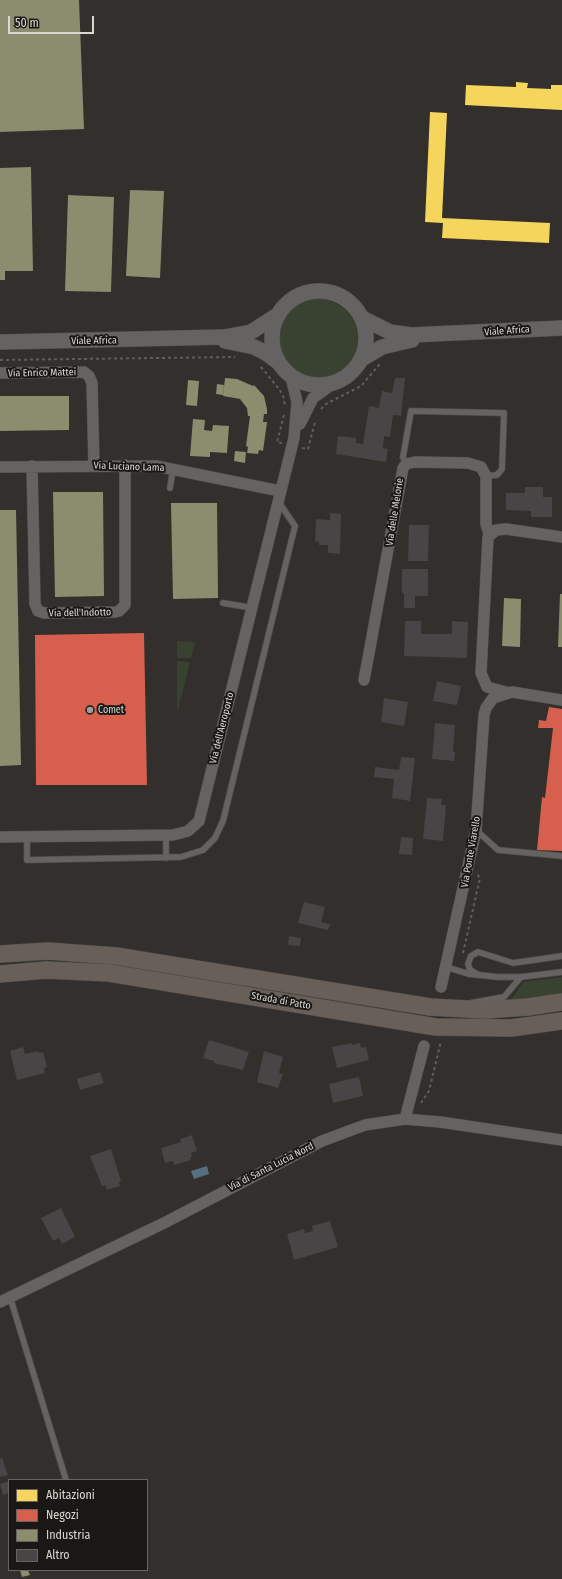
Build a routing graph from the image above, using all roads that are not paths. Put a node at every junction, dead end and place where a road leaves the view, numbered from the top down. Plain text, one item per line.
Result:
1 (279, 314) junction
2 (362, 318) junction
3 (562, 328) edge
4 (453, 334) junction
5 (188, 339) junction
6 (0, 342) edge
7 (362, 359) junction
8 (278, 362) junction
9 (0, 373) edge
10 (291, 377) junction
11 (334, 383) junction
12 (293, 442) junction
13 (406, 464) junction
14 (32, 466) junction
15 (94, 466) junction
16 (125, 466) junction
17 (0, 467) edge
18 (173, 469) junction
19 (486, 476) junction
20 (170, 488) dead end
21 (279, 496) junction
22 (489, 534) junction
23 (562, 537) edge
24 (223, 603) dead end
25 (252, 608) junction
26 (364, 680) dead end
27 (512, 692) junction
28 (562, 700) edge
29 (476, 830) junction
30 (166, 835) junction
31 (0, 837) edge
32 (27, 837) junction
33 (562, 856) edge
34 (166, 858) junction
35 (0, 954) edge
36 (562, 956) edge
37 (446, 967) junction
38 (562, 972) edge
39 (0, 974) edge
40 (479, 975) junction
41 (521, 977) junction
42 (441, 987) dead end
43 (562, 1002) edge
44 (457, 1009) junction
45 (562, 1021) edge
46 (424, 1046) dead end
47 (405, 1119) junction
48 (562, 1140) edge
49 (10, 1297) junction
50 (0, 1302) edge
51 (66, 1479) edge

1 - 2 street, Viale Africa
1 - 5 street, Viale Africa
1 - 8 street, Viale Africa
2 - 4 street, Viale Africa
2 - 7 street, Viale Africa
3 - 4 street, Viale Africa
4 - 7 street, Viale Africa
5 - 6 street, Viale Africa
5 - 8 street, Viale Africa
7 - 11 street, Viale Africa
8 - 10 street, Viale Africa
9 - 15 street, Via Enrico Mattei
10 - 11 street, Viale Africa
10 - 12 street, Via dell'Aeroporto
11 - 12 street, Via dell'Aeroporto
12 - 21 street, Via dell'Aeroporto
13 - 19 street, Via delle Melorie
13 - 19 lane
13 - 26 street, Via delle Melorie
14 - 15 street, Via Luciano Lama
14 - 16 street, Via dell'Indotto
14 - 17 street, Via Luciano Lama
15 - 16 street, Via Luciano Lama
16 - 18 street, Via Luciano Lama
18 - 20 lane
18 - 21 street, Via Luciano Lama
19 - 22 street
21 - 25 street, Via dell'Aeroporto
21 - 34 lane
22 - 23 street
22 - 27 street
24 - 25 lane
25 - 30 street, Via dell'Aeroporto
27 - 28 street
27 - 29 street, Via Ponte Viarello
29 - 33 lane
29 - 37 street, Via Ponte Viarello
30 - 32 street, Via dell'Aeroporto
30 - 34 lane
31 - 32 street, Via dell'Aeroporto
32 - 34 lane
35 - 44 main road, Strada di Patto
36 - 40 lane
37 - 40 lane
37 - 42 street, Via Ponte Viarello
38 - 41 lane
39 - 45 main road, Strada di Patto
40 - 41 lane
41 - 44 lane
43 - 44 main road, Strada di Patto
46 - 47 street
47 - 48 street, Via di Santa Lucia Nord
47 - 49 street, Via di Santa Lucia Nord
49 - 50 street, Via di Santa Lucia Nord
49 - 51 lane

